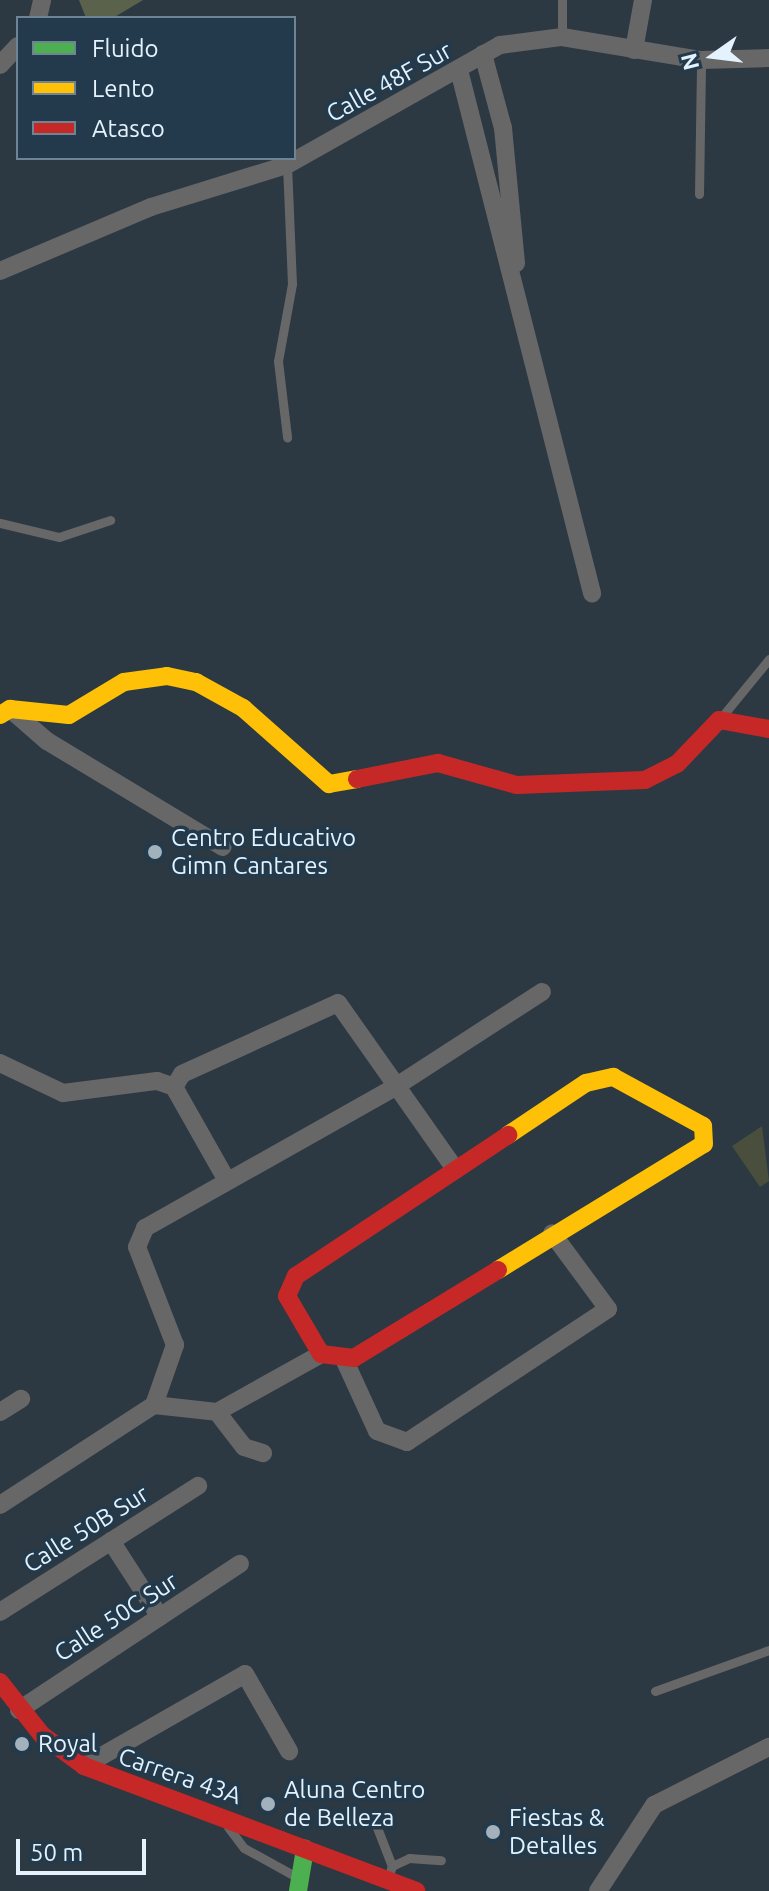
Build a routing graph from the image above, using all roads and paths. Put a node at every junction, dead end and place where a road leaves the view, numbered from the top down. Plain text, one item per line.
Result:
1 (562, 0) edge
2 (643, 0) edge
3 (562, 37) junction
4 (16, 48) edge
5 (634, 50) junction
6 (483, 54) junction
7 (769, 58) edge
8 (701, 60) junction
9 (0, 65) edge
10 (460, 74) junction
11 (287, 165) junction
12 (699, 194) dead end
13 (0, 271) edge
14 (518, 305) junction
15 (287, 437) dead end
16 (110, 520) dead end
17 (0, 523) edge
18 (592, 593) dead end
19 (769, 659) edge
20 (5, 712) edge
21 (719, 720) junction
22 (769, 729) edge
23 (223, 847) dead end
24 (542, 992) dead end
25 (0, 1063) edge
26 (174, 1087) junction
27 (395, 1087) junction
28 (456, 1170) junction
29 (226, 1179) junction
30 (552, 1233) junction
31 (321, 1354) junction
32 (344, 1359) junction
33 (21, 1399) dead end
34 (154, 1405) junction
35 (0, 1412) edge
36 (217, 1412) junction
37 (263, 1453) dead end
38 (198, 1486) dead end
39 (0, 1505) edge
40 (111, 1541) junction
41 (240, 1564) dead end
42 (0, 1612) edge
43 (160, 1617) junction
44 (769, 1650) edge
45 (0, 1682) edge
46 (655, 1691) dead end
47 (19, 1710) junction
48 (769, 1747) edge
49 (289, 1751) dead end
50 (84, 1766) junction
51 (217, 1813) junction
52 (376, 1825) dead end
53 (305, 1849) junction
54 (441, 1860) dead end
55 (390, 1874) junction
56 (300, 1886) edge
57 (416, 1891) edge
58 (598, 1891) edge

1 - 3 lane
2 - 5 street
3 - 5 street, Calle 48F Sur
3 - 6 street, Calle 48F Sur
4 - 9 street
5 - 8 street, Calle 48F Sur
6 - 10 street, Calle 48F Sur
6 - 14 street
7 - 8 street, Calle 48F Sur
8 - 12 lane
10 - 11 street, Calle 48F Sur
10 - 14 street
11 - 13 street, Calle 48F Sur
11 - 15 lane
14 - 18 street
16 - 17 lane
19 - 21 lane
20 - 21 street
20 - 23 street
21 - 22 street
24 - 27 street
25 - 26 street
26 - 27 street
26 - 29 street
27 - 28 street
27 - 29 street
28 - 30 street
28 - 31 street
29 - 34 street
30 - 32 street
30 - 32 street
31 - 32 street
31 - 36 street
33 - 35 street
34 - 36 street
34 - 39 street
36 - 37 street
38 - 40 street, Calle 50B Sur
40 - 42 street, Calle 50B Sur
40 - 43 street
41 - 43 street, Calle 50C Sur
43 - 47 street, Calle 50C Sur
44 - 46 lane
45 - 47 street, Carrera 43A
47 - 50 street, Carrera 43A
48 - 58 street
49 - 50 street
50 - 51 street, Carrera 43A
51 - 53 street, Carrera 43A
51 - 56 lane
52 - 55 lane
53 - 55 street, Carrera 43A
53 - 56 street
54 - 55 lane
55 - 57 street, Carrera 43A

